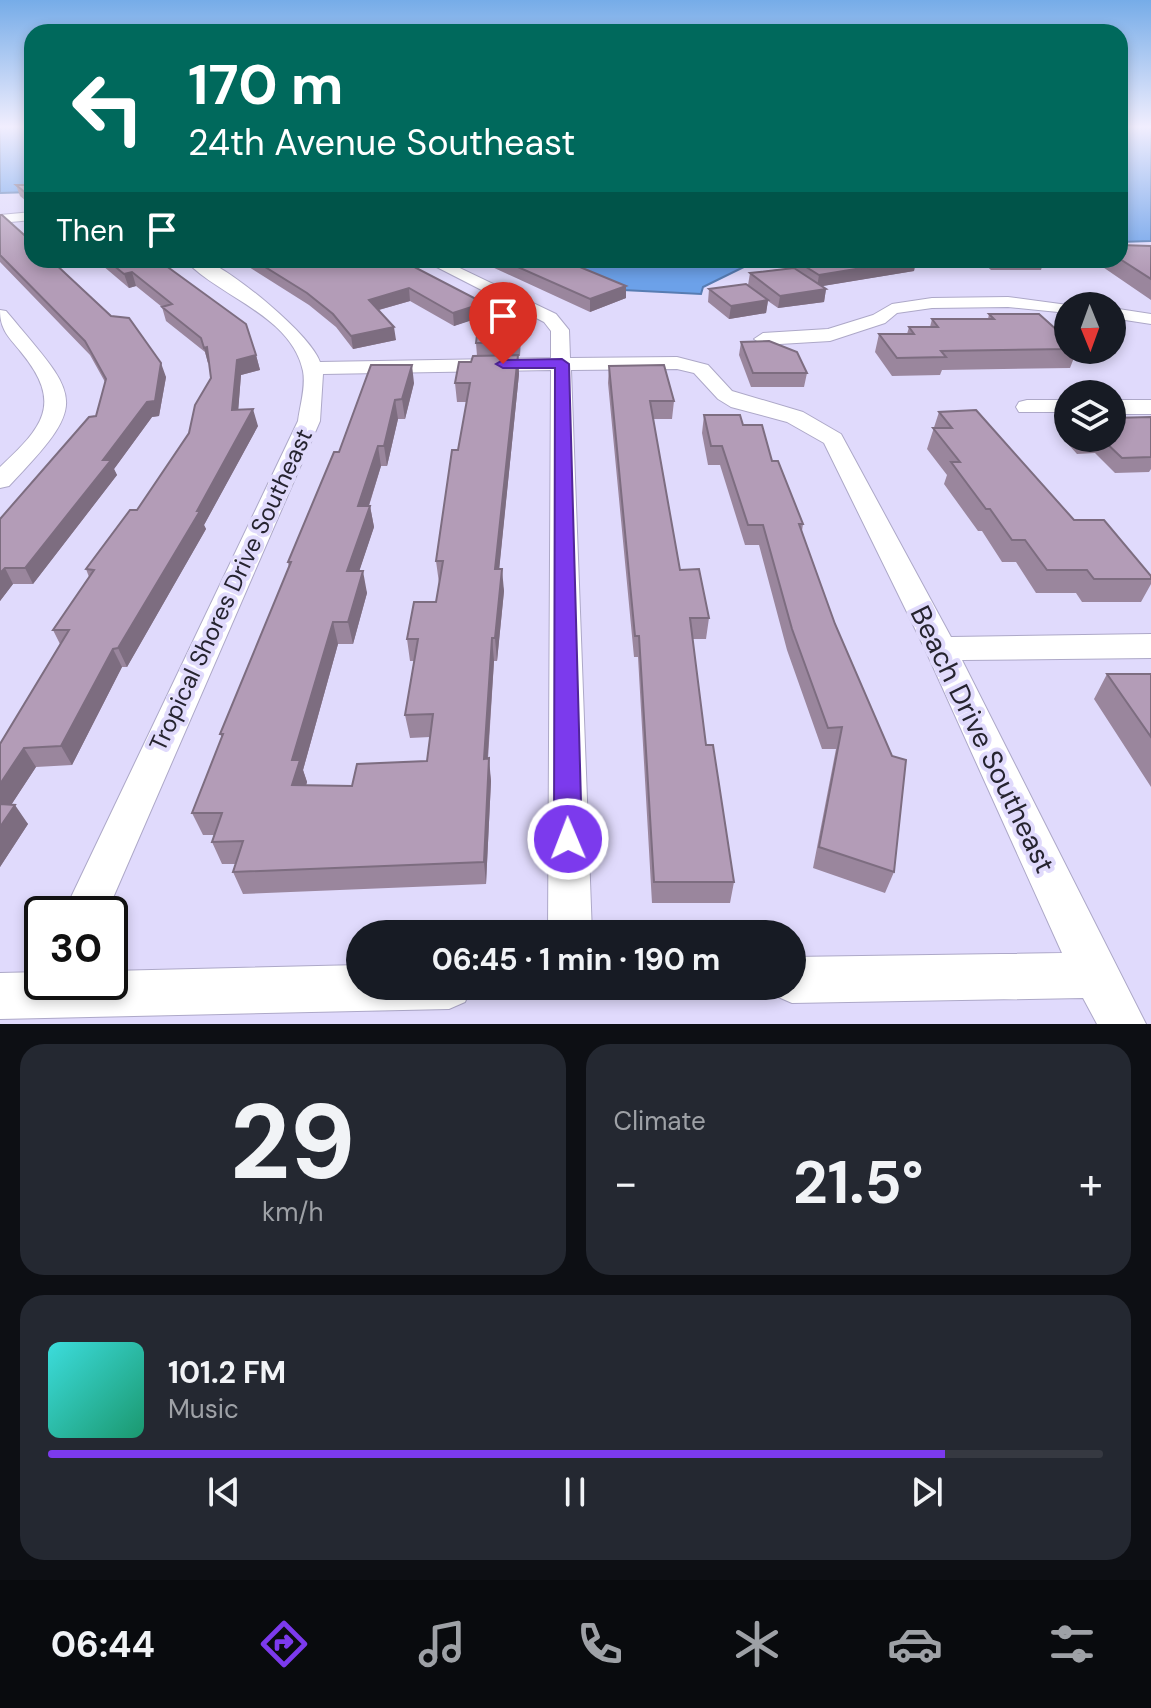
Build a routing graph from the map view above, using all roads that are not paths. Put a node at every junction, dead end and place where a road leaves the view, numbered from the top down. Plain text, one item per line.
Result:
1 (24, 217) edge
2 (0, 219) edge
3 (204, 268) edge
4 (447, 268) edge
5 (1054, 307) edge
6 (0, 315) edge
7 (1126, 315) edge
8 (1151, 319) edge
9 (763, 339) edge
10 (562, 364) junction
11 (313, 369) junction
12 (1054, 406) edge
13 (1027, 407) dead end
14 (1126, 407) edge
15 (1151, 407) edge
16 (0, 481) edge
17 (1151, 646) edge
18 (941, 649) junction
19 (92, 896) edge
20 (570, 920) edge
21 (1095, 975) junction
22 (806, 980) edge
23 (346, 987) edge
24 (128, 988) edge
25 (24, 992) edge
26 (0, 996) edge
27 (1122, 1024) edge

1 - 2 street
3 - 11 street
4 - 10 street
5 - 9 street
6 - 16 street
7 - 8 street
10 - 11 street, Beach Drive Southeast
10 - 18 street, Beach Drive Southeast
10 - 20 street
11 - 19 street, Tropical Shores Drive Southeast
12 - 13 street
14 - 15 street
17 - 18 street
18 - 21 street, Beach Drive Southeast
21 - 22 street
21 - 27 street, Beach Drive Southeast
23 - 24 street
25 - 26 street

